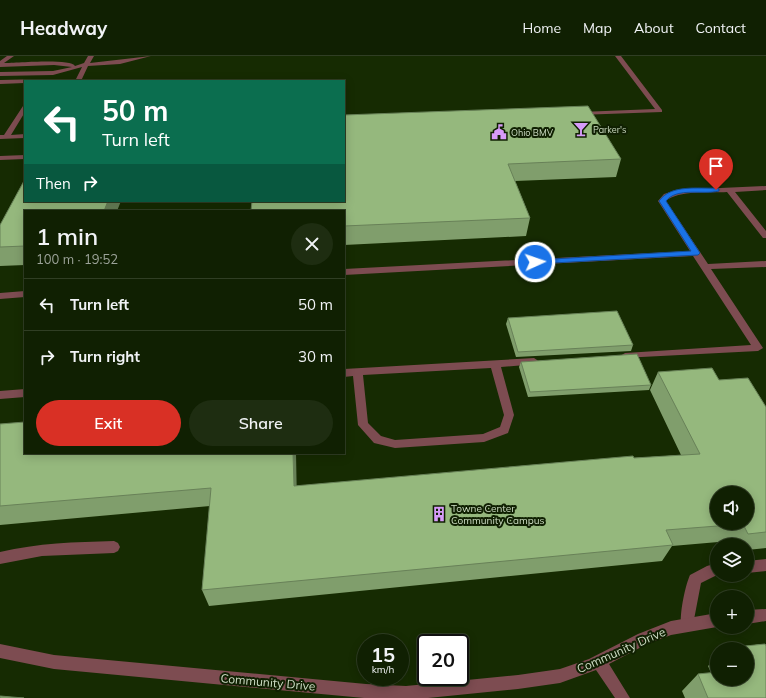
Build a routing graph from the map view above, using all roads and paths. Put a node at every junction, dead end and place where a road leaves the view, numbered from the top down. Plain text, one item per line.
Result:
1 (11, 56) edge
2 (91, 56) edge
3 (148, 56) edge
4 (618, 56) edge
5 (2, 64) edge
6 (85, 65) junction
7 (0, 74) edge
8 (78, 80) edge
9 (24, 81) edge
10 (0, 82) edge
11 (24, 108) edge
12 (575, 114) edge
13 (24, 136) edge
14 (3, 137) edge
15 (24, 157) edge
16 (0, 158) edge
17 (766, 188) edge
18 (729, 189) junction
19 (766, 236) edge
20 (696, 253) junction
21 (766, 264) edge
22 (704, 267) junction
23 (345, 272) edge
24 (24, 294) edge
25 (0, 296) edge
26 (615, 357) edge
27 (543, 361) edge
28 (495, 364) junction
29 (358, 372) junction
30 (345, 373) edge
31 (24, 393) edge
32 (0, 395) edge
33 (114, 547) dead end
34 (0, 558) edge
35 (766, 565) edge
36 (754, 566) edge
37 (710, 571) edge
38 (766, 615) edge
39 (754, 616) edge
40 (710, 621) edge
41 (687, 625) junction
42 (0, 651) edge
43 (599, 662) junction
44 (348, 694) edge
45 (623, 698) edge

1 - 5 street
2 - 6 street
3 - 6 street
4 - 12 street
5 - 6 street
5 - 7 street
6 - 7 street
6 - 8 street
9 - 10 street
11 - 14 street
13 - 14 street
15 - 16 street
17 - 18 street
18 - 19 street
18 - 20 street
20 - 22 street
20 - 23 street
21 - 22 street
22 - 26 street
24 - 25 street
27 - 28 street
28 - 29 street
28 - 29 street
29 - 30 street
31 - 32 street
33 - 34 street
35 - 36 street
37 - 41 street
38 - 39 street
40 - 41 street, Community Drive
41 - 43 street, Community Drive
42 - 44 street, Community Drive
43 - 44 street, Community Drive
43 - 45 street

